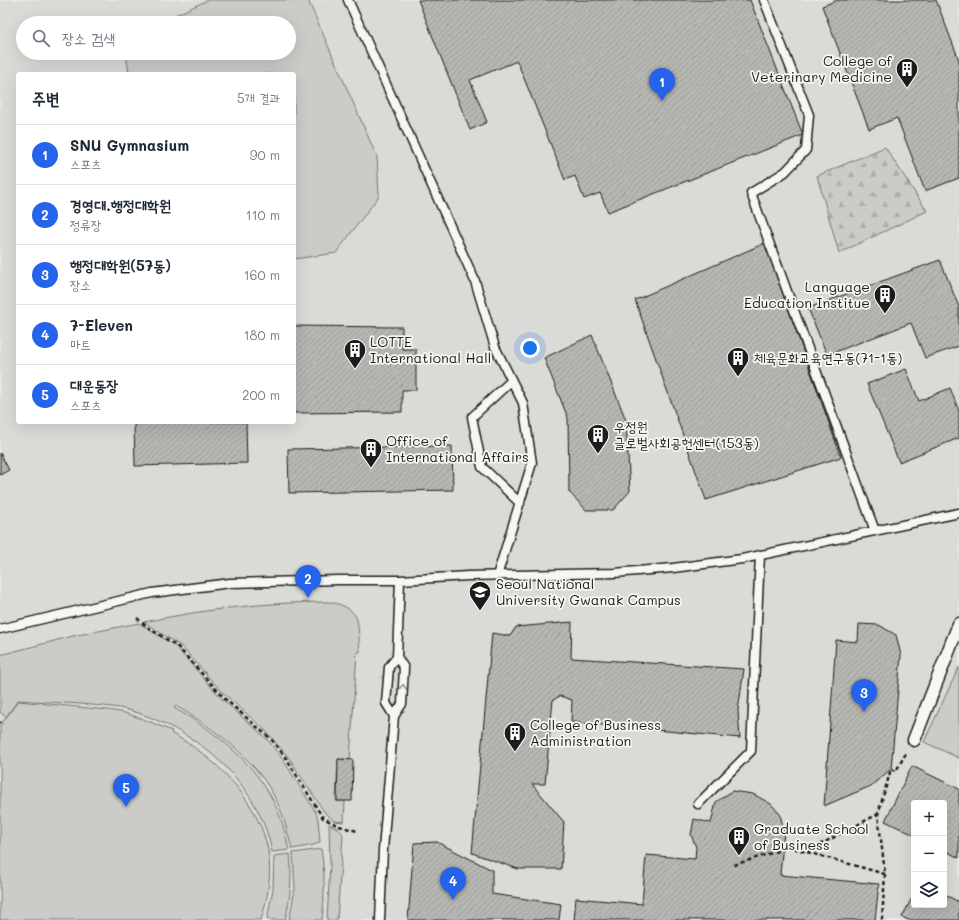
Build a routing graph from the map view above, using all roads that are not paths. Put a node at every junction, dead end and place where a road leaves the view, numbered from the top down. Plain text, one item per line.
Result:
1 (348, 0) edge
2 (764, 0) edge
3 (511, 380) junction
4 (520, 503) junction
5 (959, 513) edge
6 (875, 531) junction
7 (760, 555) junction
8 (497, 576) junction
9 (400, 580) junction
10 (959, 624) edge
11 (0, 629) edge
12 (397, 657) junction
13 (394, 716) junction
14 (914, 740) road end
15 (698, 804) dead end
16 (380, 920) edge

1 - 3 lane
2 - 6 lane
3 - 4 lane
3 - 4 lane
4 - 8 lane
5 - 6 lane
6 - 7 lane
7 - 8 lane
7 - 15 lane
8 - 9 lane
9 - 11 lane
9 - 12 lane
10 - 14 street
13 -> 12 lane
12 - 13 lane
13 - 16 lane

